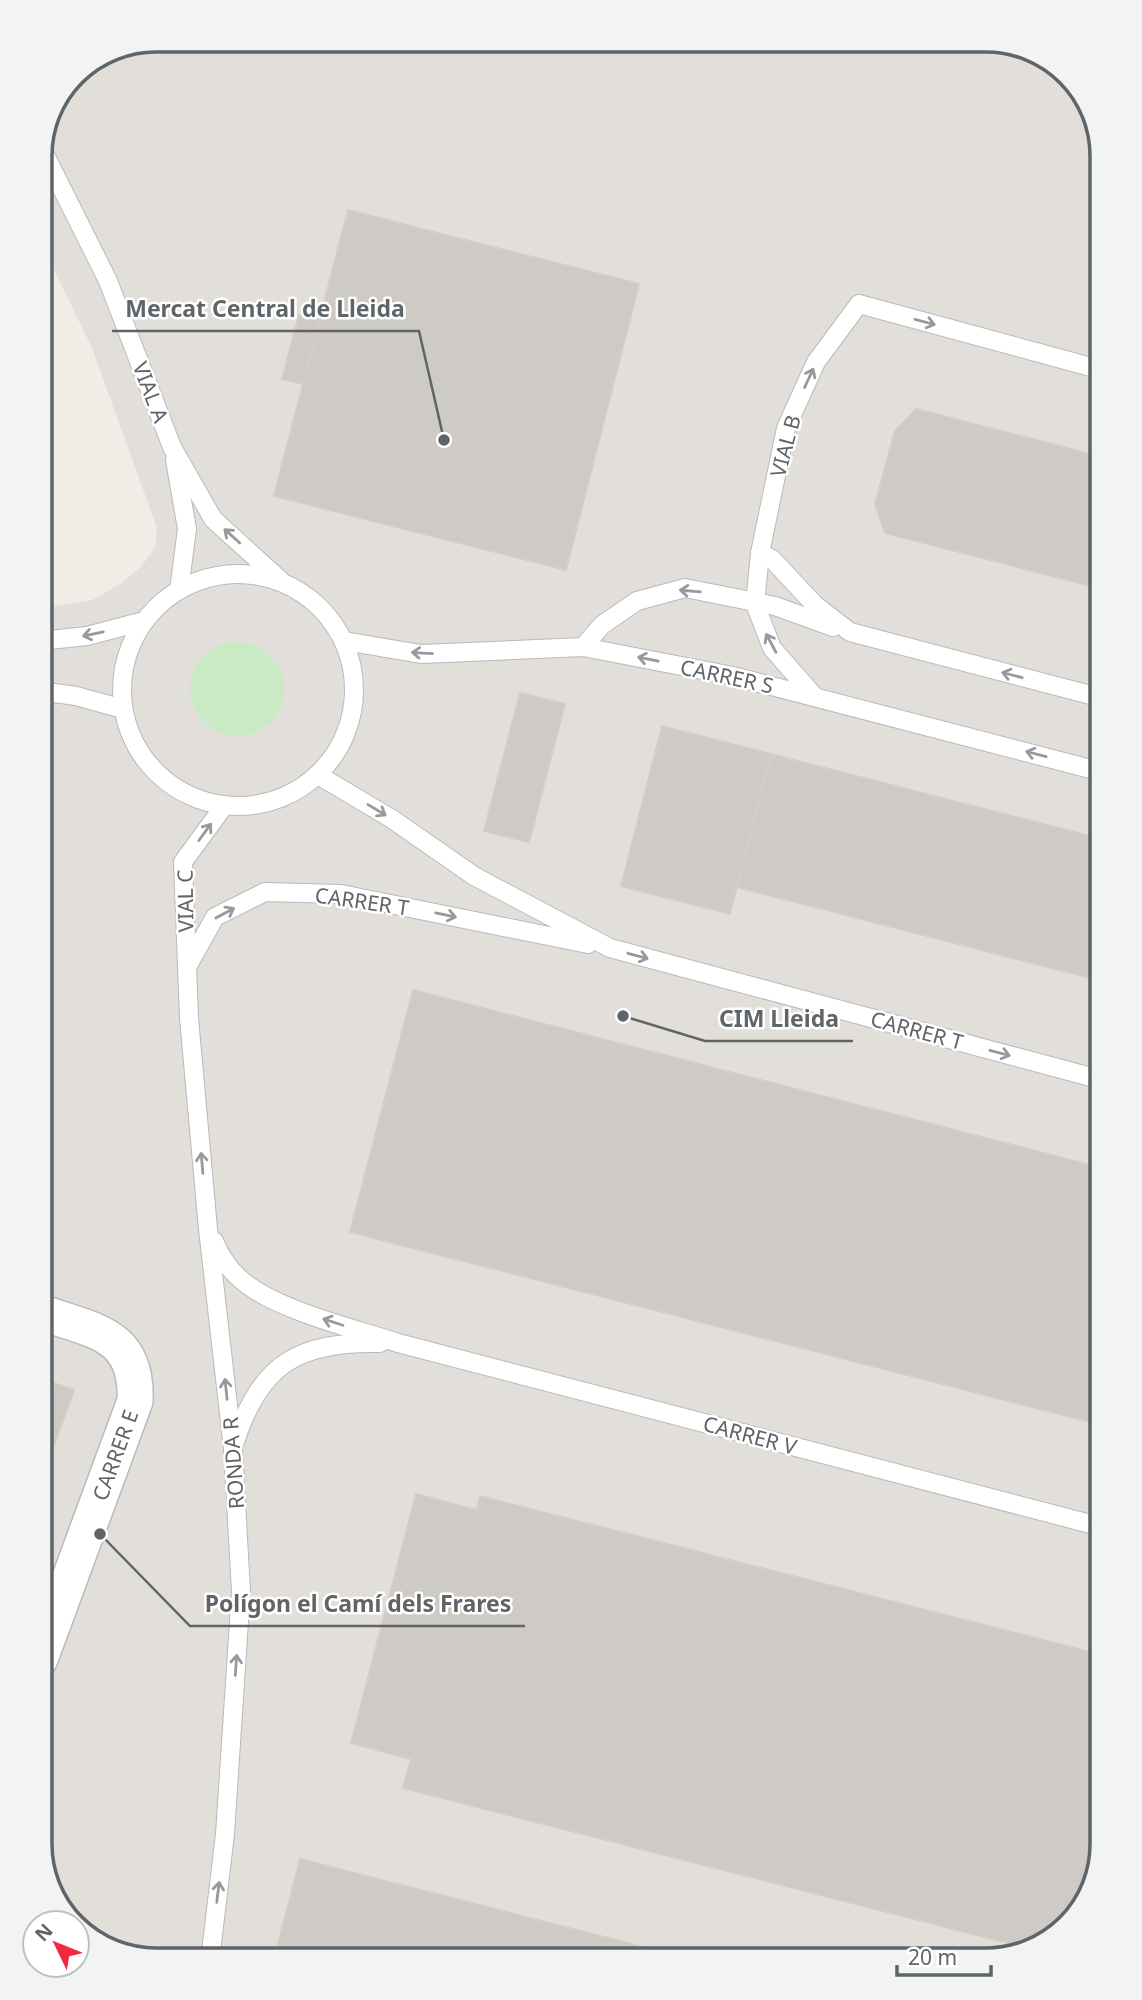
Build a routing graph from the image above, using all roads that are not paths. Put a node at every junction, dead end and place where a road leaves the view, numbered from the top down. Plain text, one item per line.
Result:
1 (53, 172) edge
2 (1090, 367) edge
3 (172, 447) junction
4 (760, 553) junction
5 (282, 581) junction
6 (179, 590) junction
7 (755, 604) junction
8 (144, 621) junction
9 (850, 632) junction
10 (53, 640) edge
11 (344, 640) junction
12 (583, 646) junction
13 (53, 693) edge
14 (1090, 695) edge
15 (814, 696) junction
16 (123, 709) junction
17 (1090, 769) edge
18 (318, 775) junction
19 (224, 806) junction
20 (610, 948) junction
21 (187, 967) junction
22 (1090, 1077) edge
23 (208, 1229) junction
24 (53, 1316) edge
25 (398, 1343) junction
26 (233, 1449) junction
27 (1090, 1524) edge
28 (53, 1624) edge
29 (211, 1947) edge

1 - 3 lane, VIAL A
4 -> 2 lane, VIAL B
5 -> 3 lane, VIAL A
3 - 6 lane, VIAL A
4 - 7 lane, VIAL B
4 - 9 lane
5 - 6 lane
5 - 11 lane
6 - 8 lane
7 - 9 lane
7 -> 12 lane
15 -> 7 lane, VIAL B
8 -> 10 lane
8 - 16 lane
14 -> 9 lane
12 -> 11 lane, CARRER S
11 - 18 lane
15 -> 12 lane, CARRER S
13 - 16 lane
17 -> 15 lane, CARRER S
16 - 19 lane
18 - 19 lane
18 -> 20 lane, CARRER T
21 -> 19 lane, VIAL C
21 -> 20 lane, CARRER T
20 -> 22 lane, CARRER T
23 -> 21 lane, RONDA R
25 -> 23 lane, CARRER V
26 -> 23 lane, RONDA R
24 - 28 street, CARRER E
25 - 26 lane, CARRER V
25 - 27 lane, CARRER V
29 -> 26 lane, RONDA R

